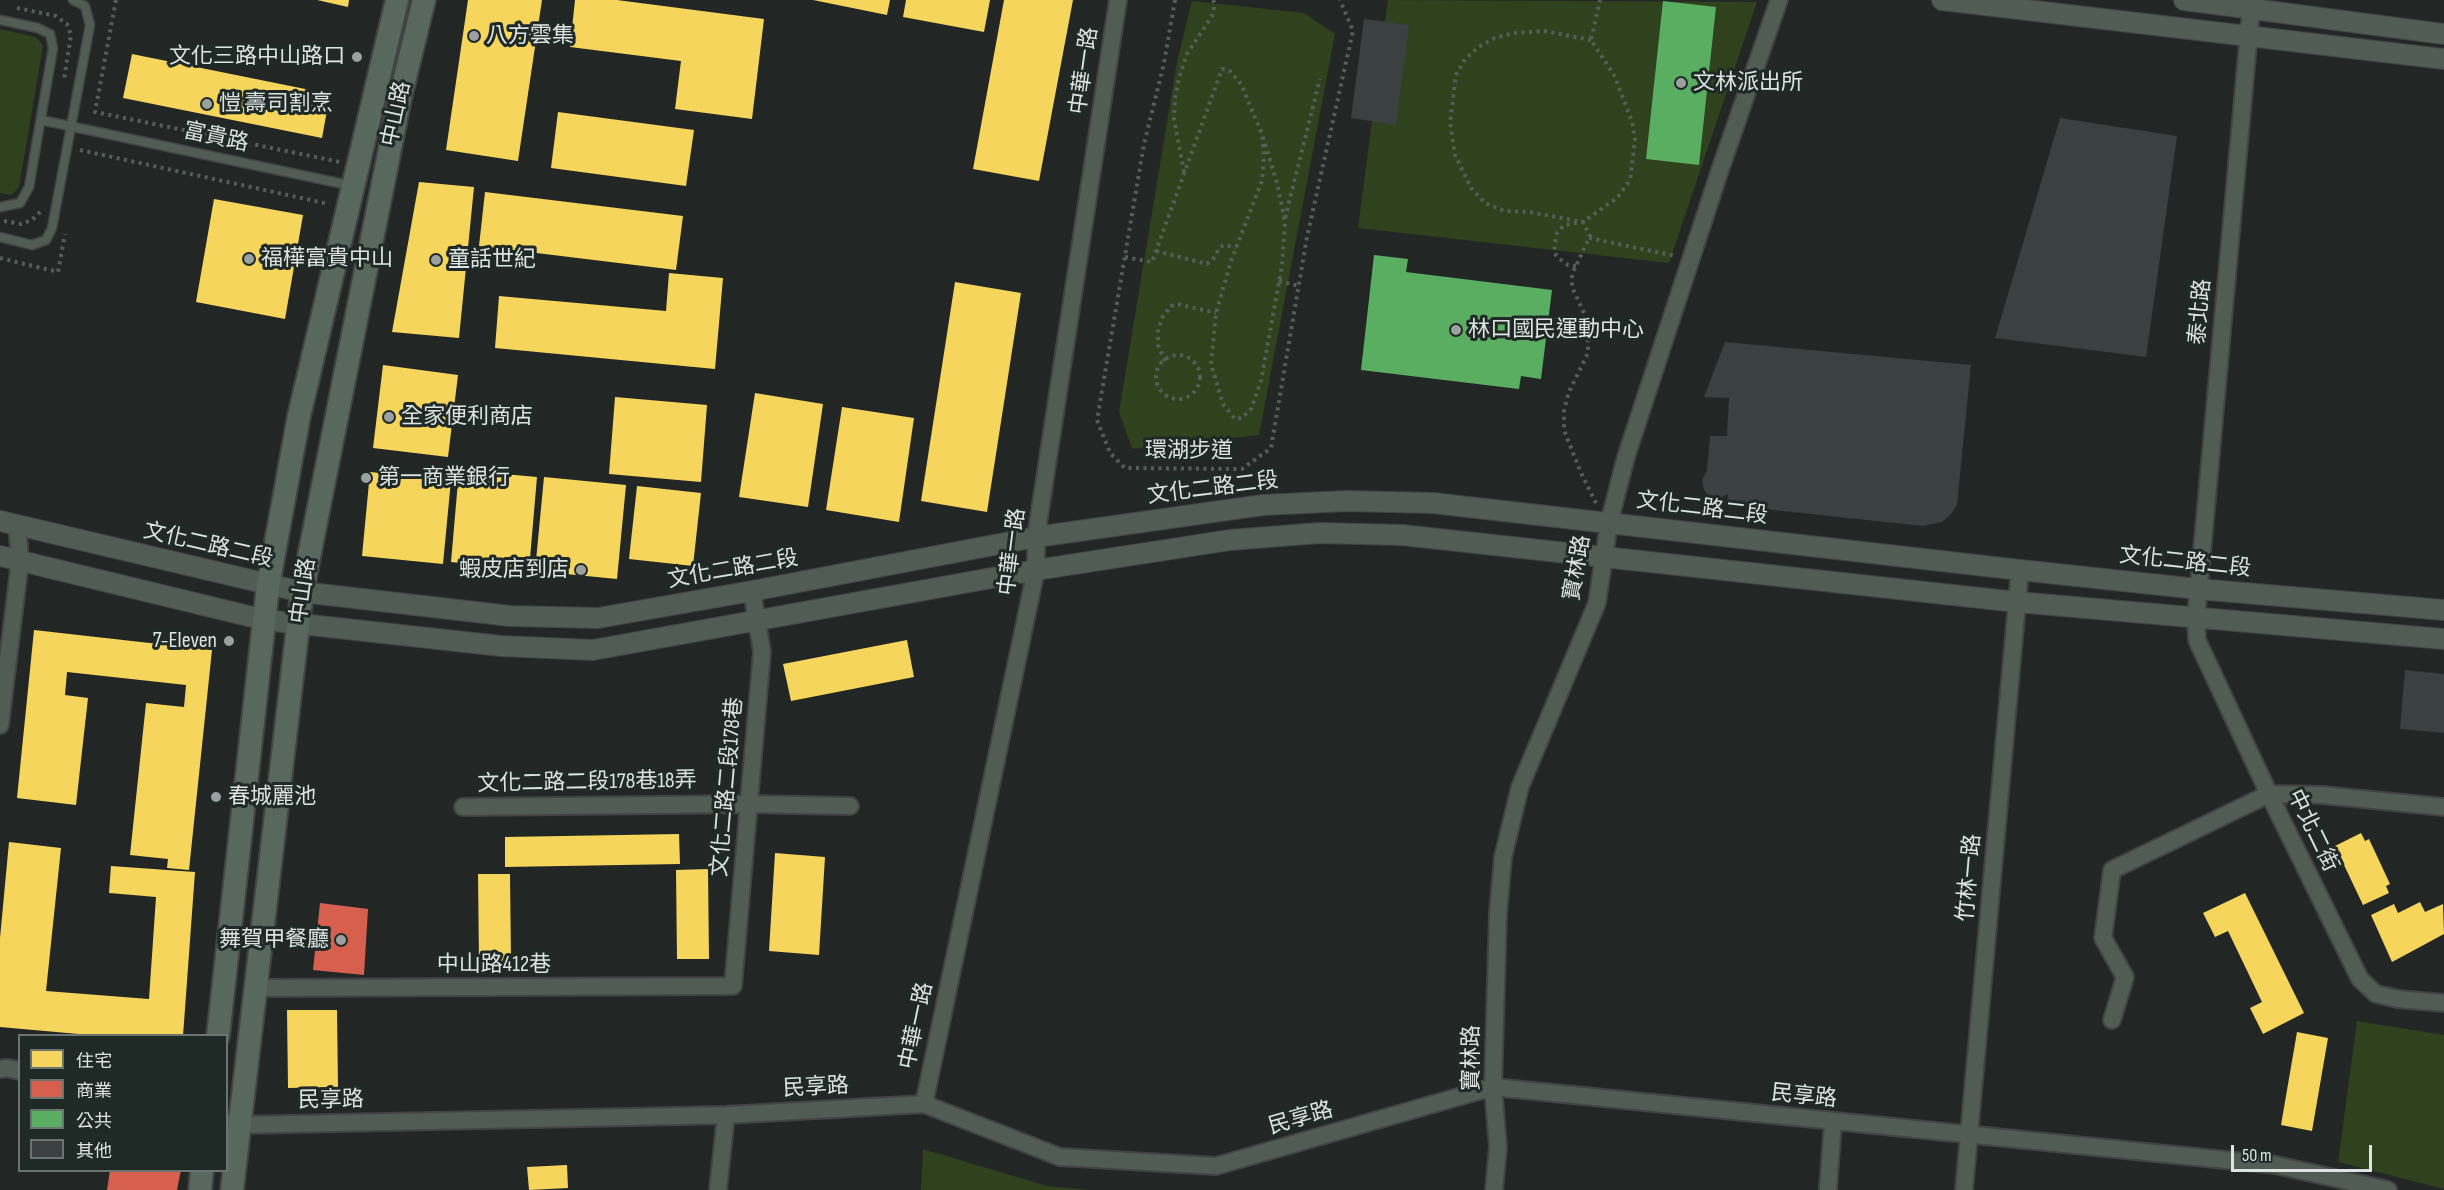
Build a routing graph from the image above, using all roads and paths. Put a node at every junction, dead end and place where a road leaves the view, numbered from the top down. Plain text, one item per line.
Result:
1 (73, 0) edge
2 (116, 0) edge
3 (397, 0) edge
4 (424, 0) edge
5 (1118, 0) edge
6 (1175, 0) edge
7 (1213, 0) edge
8 (1340, 0) edge
9 (1600, 0) edge
10 (1779, 0) edge
11 (1942, 0) edge
12 (2184, 0) edge
13 (2251, 10) junction
14 (0, 20) edge
15 (2444, 34) edge
16 (2249, 35) junction
17 (1591, 40) junction
18 (2444, 59) edge
19 (1320, 79) dead end
20 (41, 120) junction
21 (72, 126) junction
22 (1262, 134) junction
23 (78, 160) dead end
24 (1184, 173) junction
25 (356, 176) junction
26 (0, 207) edge
27 (348, 208) junction
28 (1284, 222) junction
29 (1583, 222) junction
30 (66, 227) dead end
31 (0, 237) edge
32 (1589, 238) junction
33 (1236, 247) junction
34 (1156, 251) junction
35 (1125, 257) junction
36 (0, 258) edge
37 (1577, 266) junction
38 (1675, 267) dead end
39 (1279, 281) junction
40 (1299, 286) junction
41 (1216, 313) junction
42 (1165, 360) junction
43 (8, 523) edge
44 (1609, 523) junction
45 (1036, 537) junction
46 (1603, 555) junction
47 (0, 556) edge
48 (20, 561) junction
49 (1036, 570) junction
50 (2020, 570) junction
51 (268, 586) junction
52 (2198, 589) junction
53 (752, 591) junction
54 (302, 592) junction
55 (2017, 602) junction
56 (2444, 610) edge
57 (2196, 618) junction
58 (265, 620) junction
59 (757, 622) junction
60 (299, 623) junction
61 (2444, 639) edge
62 (0, 725) edge
63 (2269, 794) junction
64 (749, 804) junction
65 (850, 806) dead end
66 (463, 807) dead end
67 (2444, 807) edge
68 (733, 986) joint
69 (256, 988) junction
70 (2444, 1003) edge
71 (2112, 1020) dead end
72 (218, 1034) edge
73 (0, 1069) edge
74 (18, 1071) edge
75 (1493, 1087) junction
76 (924, 1104) junction
77 (726, 1115) junction
78 (1833, 1122) junction
79 (233, 1123) edge
80 (1969, 1134) junction
81 (202, 1172) edge
82 (200, 1190) edge
83 (232, 1190) edge
84 (718, 1190) edge
85 (1494, 1190) edge
86 (1828, 1190) edge
87 (1964, 1190) edge
88 (2388, 1190) edge

1 - 21 lane
2 - 25 path
3 - 25 main road, 中山路
4 - 54 main road, 中山路
5 - 45 street, 中華一路
6 - 35 path, 環湖步道
7 - 24 path
8 - 40 path, 環湖步道
9 - 17 path
10 - 44 street, 寶林路
11 - 16 street
12 - 13 street
13 - 15 street
13 - 16 street, 泰北路
14 - 20 lane
16 - 18 street
16 - 52 street, 泰北路
17 - 29 path
17 - 29 path
19 - 28 path
20 - 21 lane, 富貴路
20 - 26 lane
21 - 25 lane, 富貴路
21 - 31 lane
22 - 24 path
22 - 28 path
22 - 33 path
23 - 27 path
24 - 34 path
25 - 27 main road, 中山路
27 - 51 main road, 中山路
28 - 39 path
29 - 32 path
29 - 37 path
30 - 36 path
32 - 37 path
32 - 38 path
33 - 34 path
33 - 41 path
34 - 35 path
35 - 40 path, 環湖步道
37 - 44 path
39 - 40 path
39 - 41 path
41 - 42 path
42 - 42 path
43 - 48 street
43 - 51 street, 文化二路二段
44 - 45 street, 文化二路二段
44 - 46 street, 寶林路
44 - 50 street, 文化二路二段
45 - 49 street, 中華一路
45 - 53 street, 文化二路二段
46 - 49 street
46 - 55 street
46 - 75 street, 寶林路
47 - 48 street
48 - 58 street
48 - 62 street
49 - 59 street
49 - 76 street, 中華一路
50 - 52 street, 文化二路二段
50 - 55 street, 竹林一路
51 - 54 street, 文化二路二段
51 - 58 main road, 中山路
52 - 56 street, 文化二路二段
52 - 57 street, 泰北路
53 - 54 street, 文化二路二段
53 - 59 street, 文化二路二段178巷
54 - 60 main road, 中山路
55 - 57 street
55 - 80 street, 竹林一路
57 - 61 street
57 - 63 street, 中北二街
58 - 60 street
58 - 72 main road, 中山路
59 - 60 street
59 - 64 street, 文化二路二段178巷
60 - 69 main road, 中山路
63 - 67 street
63 - 70 street, 中北二街
63 - 71 street
64 - 65 street, 文化二路二段178巷18弄
64 - 66 street, 文化二路二段178巷18弄
64 - 68 street, 文化二路二段178巷
68 - 69 street, 中山路412巷
69 - 79 main road, 中山路
73 - 74 street
75 - 76 street, 民享路
75 - 78 street, 民享路
75 - 85 street, 寶林路
76 - 77 street, 民享路
77 - 79 street, 民享路
77 - 84 street
78 - 80 street, 民享路
78 - 86 street
79 - 83 main road, 中山路
80 - 87 street, 竹林一路
80 - 88 street, 民享路
81 - 82 main road

